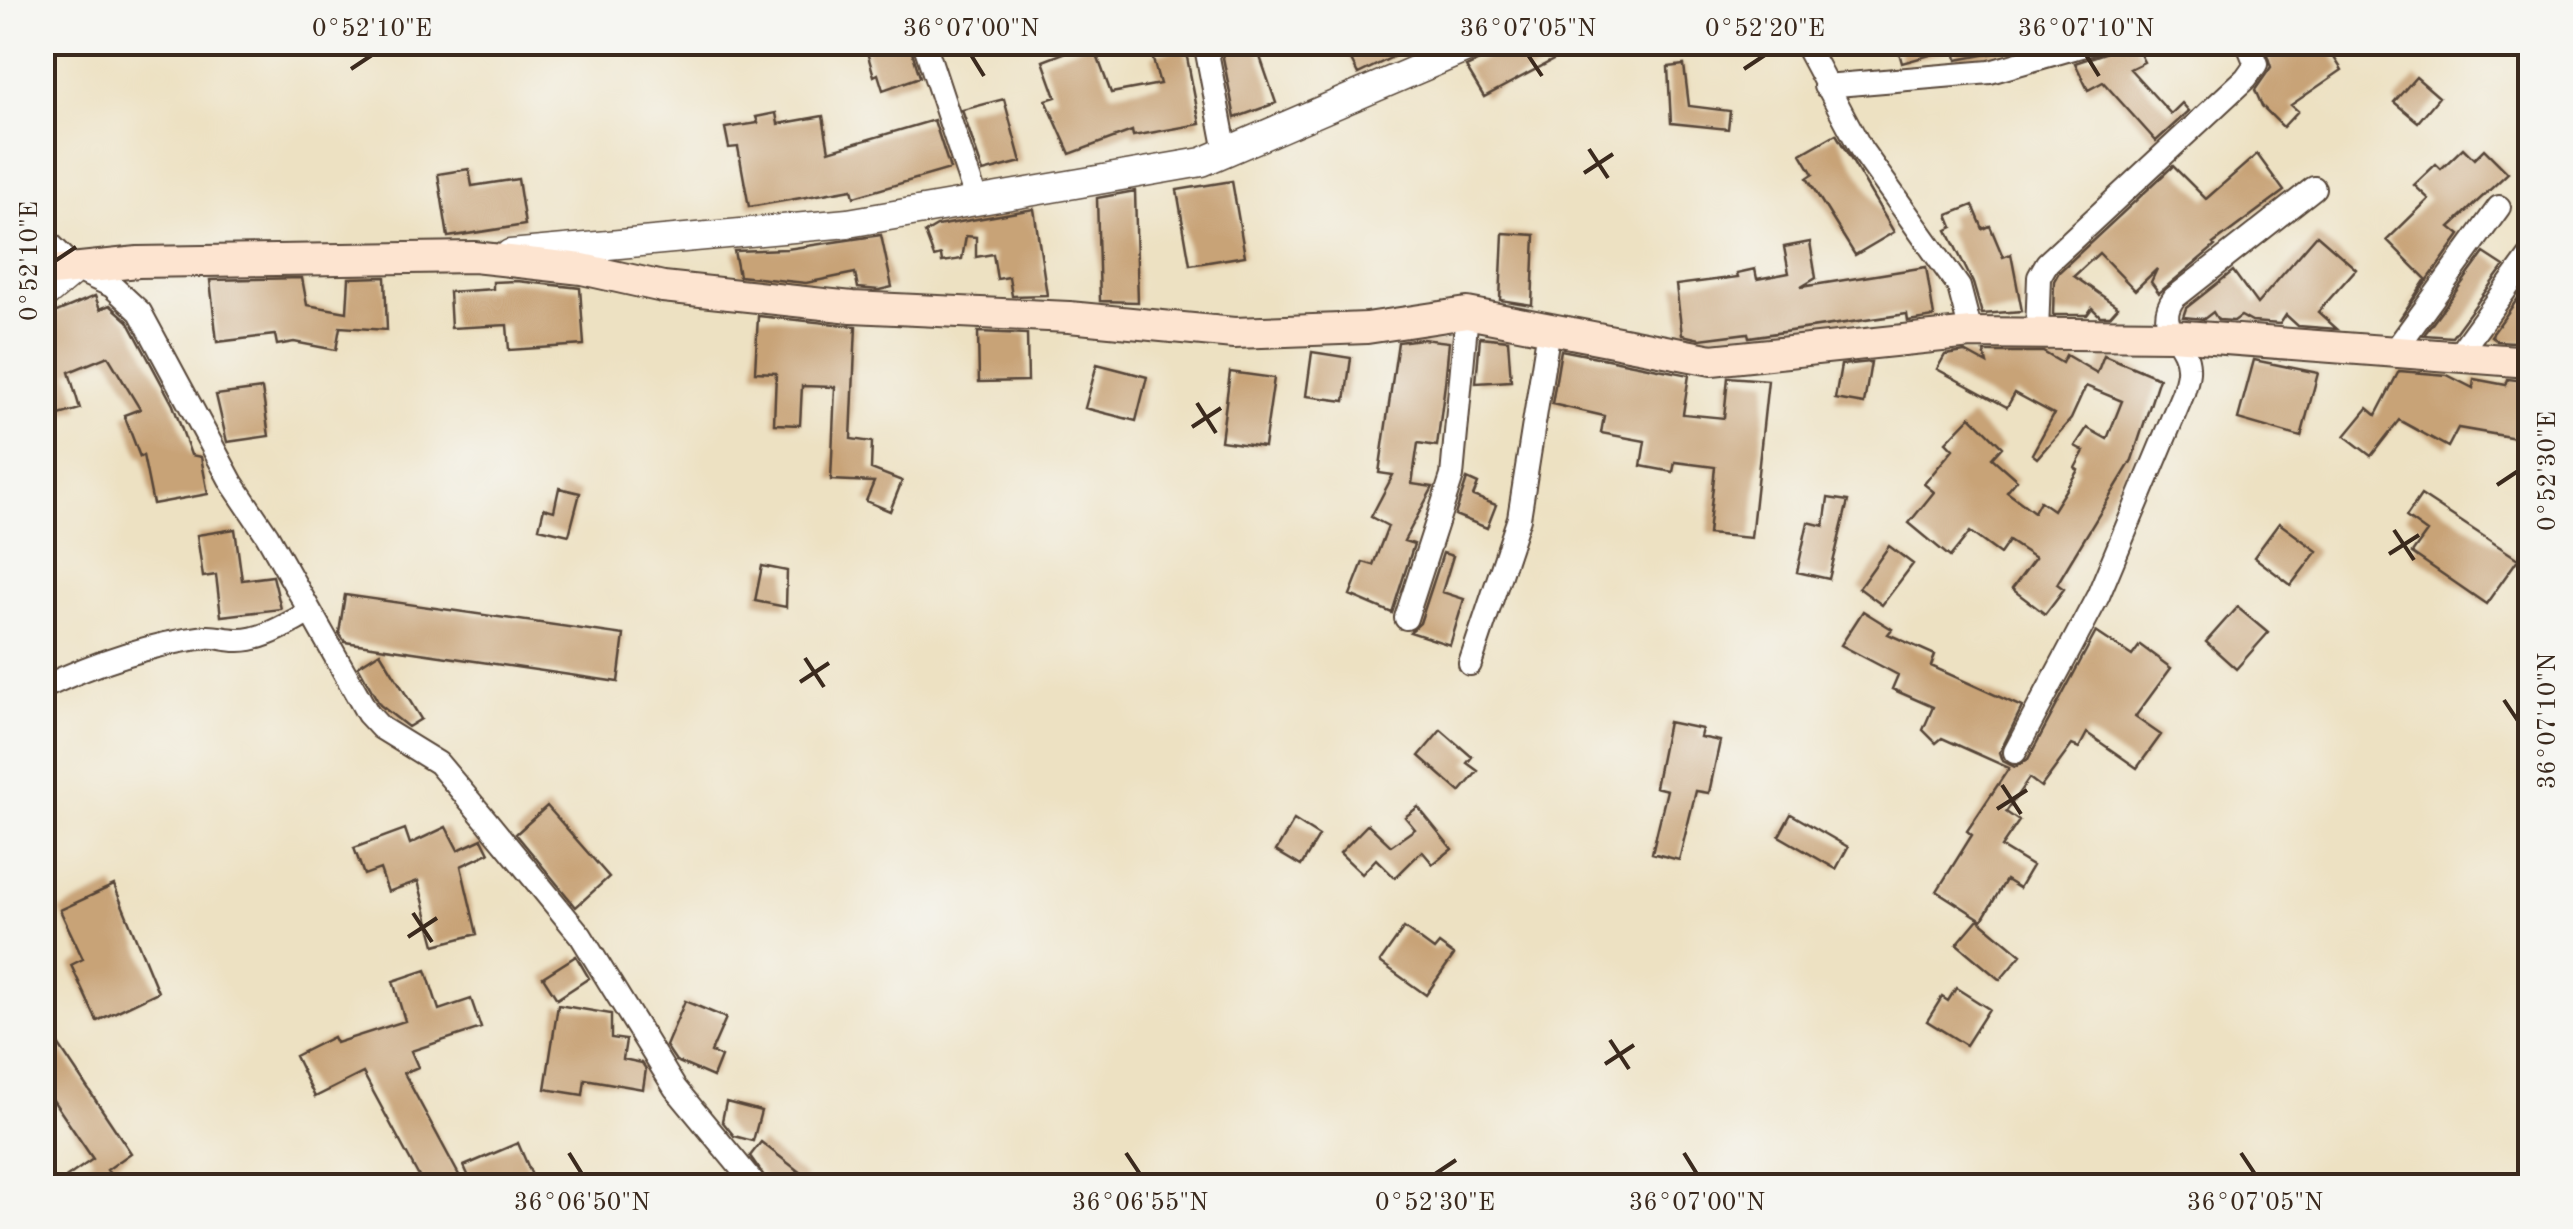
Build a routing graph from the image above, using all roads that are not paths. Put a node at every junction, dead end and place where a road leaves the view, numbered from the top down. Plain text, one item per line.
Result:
1 (924, 42) edge
2 (1206, 42) edge
3 (1480, 42) edge
4 (1804, 42) edge
5 (2095, 42) edge
6 (2247, 42) edge
7 (1825, 86) junction
8 (1226, 152) junction
9 (2314, 188) dead end
10 (977, 202) junction
11 (2499, 207) dead end
12 (42, 243) edge
13 (2530, 256) edge
14 (474, 258) junction
15 (75, 269) junction
16 (42, 272) edge
17 (42, 297) edge
18 (1467, 313) junction
19 (1549, 329) junction
20 (1971, 332) junction
21 (2037, 333) junction
22 (2172, 335) junction
23 (2396, 349) junction
24 (2458, 355) junction
25 (2530, 362) edge
26 (309, 613) junction
27 (1406, 618) dead end
28 (1470, 664) dead end
29 (42, 688) edge
30 (2015, 752) dead end
31 (756, 1186) edge

1 - 10 street
2 - 8 street
3 - 8 street
4 - 7 street
5 - 7 street
6 - 21 street
7 - 20 street
8 - 10 street
9 - 22 street
10 - 14 street
11 - 23 street
12 - 15 street
13 - 24 street
14 - 15 main road
14 - 18 main road
15 - 16 main road
15 - 17 street
15 - 26 street
18 - 19 main road
18 - 27 street
19 - 20 main road
19 - 28 street
20 - 21 main road
21 - 22 main road
22 - 23 main road
22 - 30 street
23 - 24 main road
24 - 25 main road
26 - 29 street
26 - 31 street

